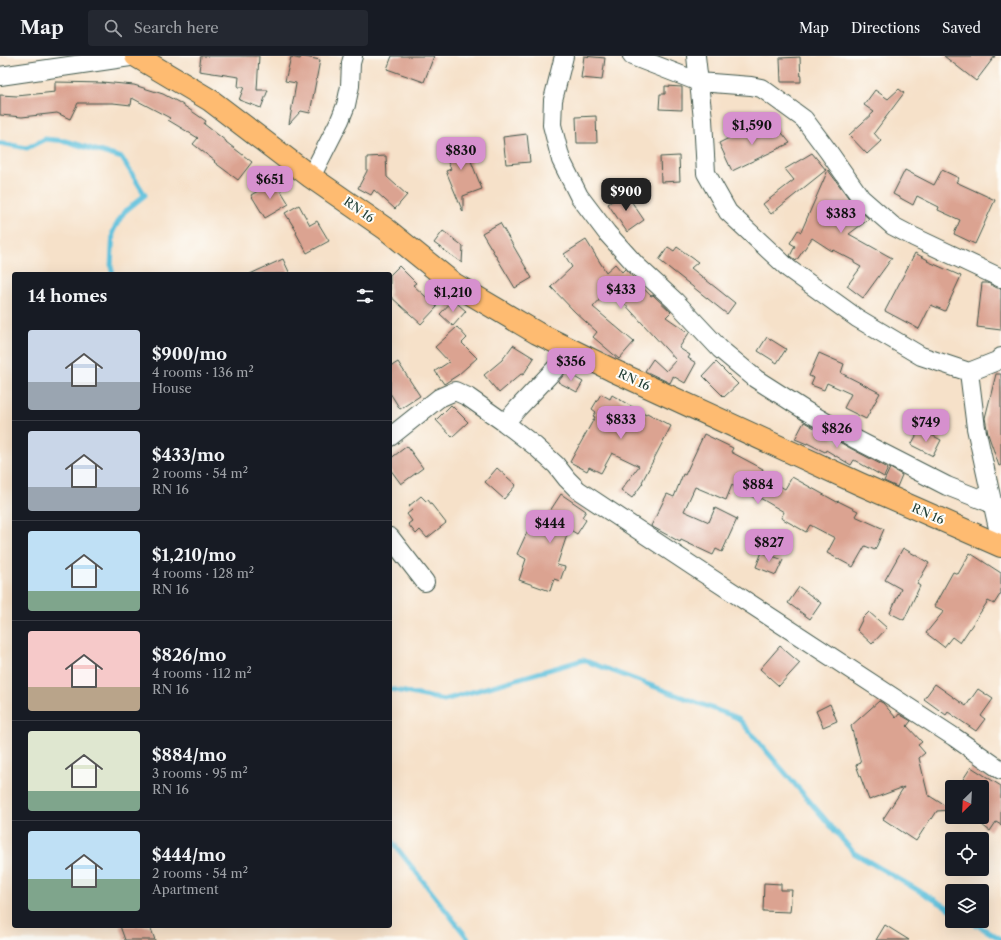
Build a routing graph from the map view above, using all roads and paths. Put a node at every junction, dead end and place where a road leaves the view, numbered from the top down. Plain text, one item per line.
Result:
1 (136, 56) edge
2 (353, 56) edge
3 (564, 56) edge
4 (632, 56) edge
5 (696, 56) edge
6 (0, 76) edge
7 (699, 82) junction
8 (311, 177) junction
9 (1001, 278) edge
10 (572, 351) junction
11 (1001, 357) edge
12 (969, 372) junction
13 (505, 423) junction
14 (392, 435) edge
15 (993, 504) junction
16 (392, 540) edge
17 (1001, 542) edge
18 (1001, 546) edge
19 (425, 582) dead end
20 (1001, 770) edge

1 - 6 street
1 - 8 main road, RN 16 / RN 16
2 - 8 street
3 - 15 street
4 - 7 street
5 - 7 street
7 - 9 street
7 - 12 street
8 - 10 main road, RN 16 / RN 16
10 - 13 street
10 - 18 main road, RN 16 / RN 16
11 - 12 street
12 - 15 street
13 - 14 street
13 - 20 street
15 - 17 street
16 - 19 street

